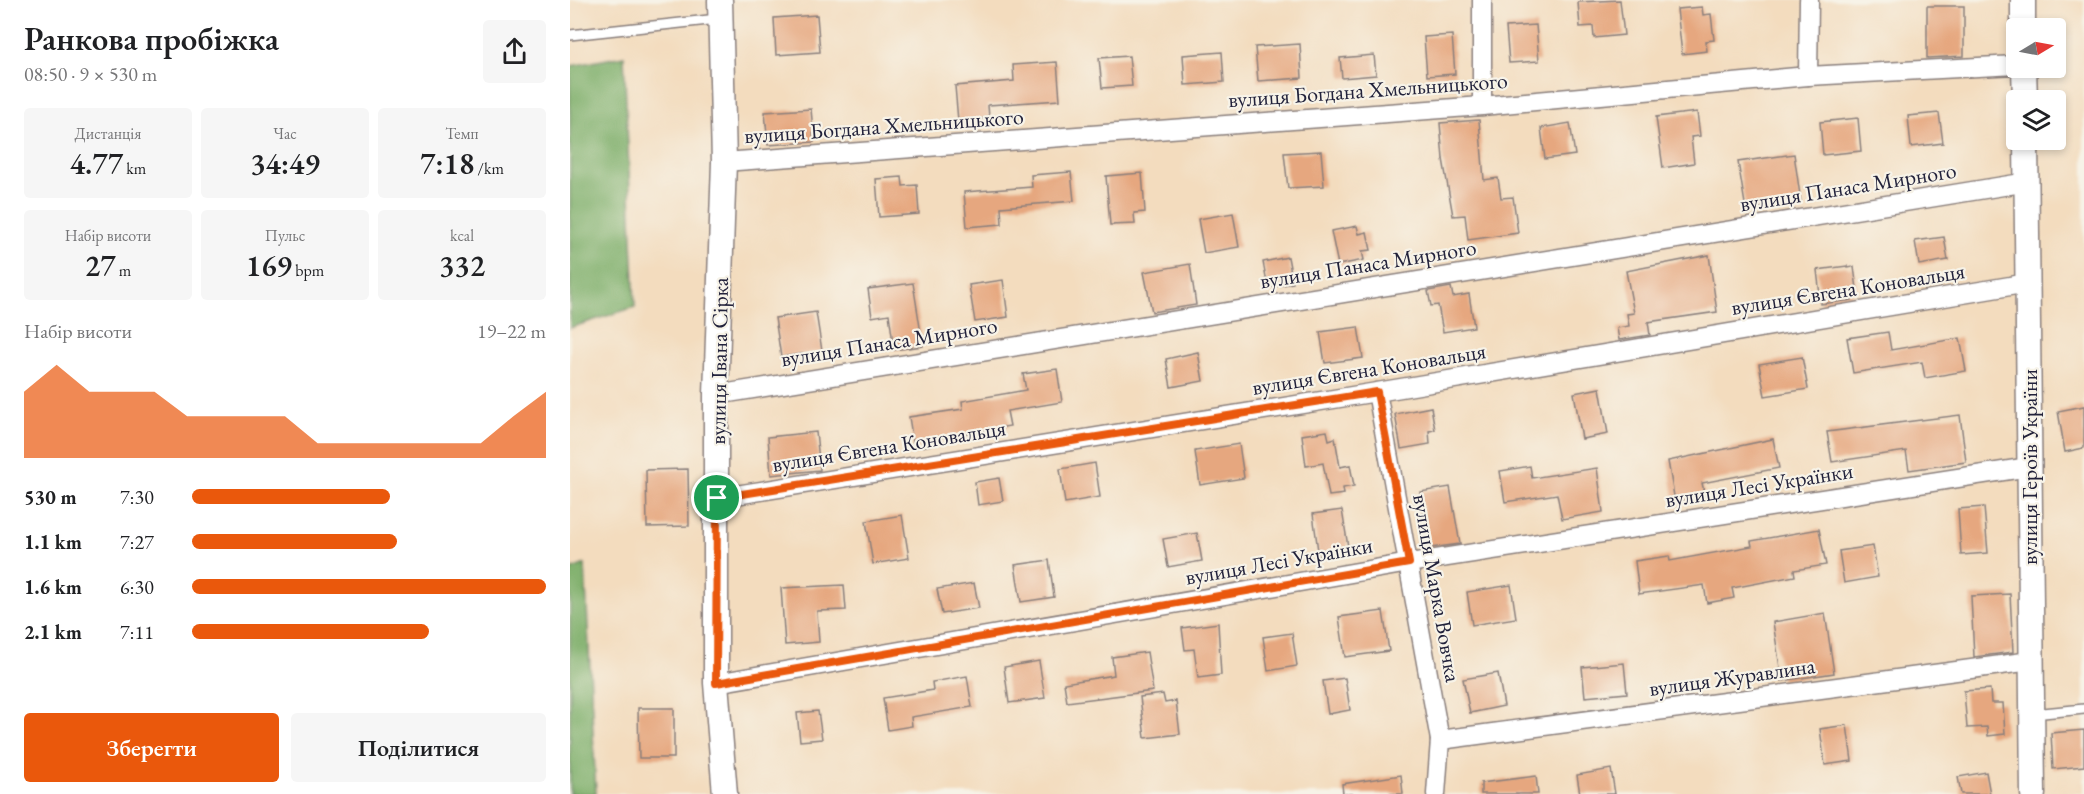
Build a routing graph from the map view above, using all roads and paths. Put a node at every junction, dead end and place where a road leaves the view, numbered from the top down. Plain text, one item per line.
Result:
1 (1482, 0) edge
2 (1809, 0) edge
3 (2023, 0) edge
4 (720, 9) edge
5 (2024, 18) edge
6 (570, 34) edge
7 (2006, 66) edge
8 (1808, 76) junction
9 (1482, 106) junction
10 (2026, 150) edge
11 (724, 162) junction
12 (2028, 182) junction
13 (2028, 283) junction
14 (1377, 392) junction
15 (716, 395) junction
16 (2029, 467) junction
17 (717, 498) junction
18 (1409, 563) junction
19 (2031, 662) junction
20 (716, 683) junction
21 (2084, 709) edge
22 (2031, 714) junction
23 (1440, 740) junction
24 (725, 794) edge
25 (1436, 794) edge
26 (2033, 794) edge

1 - 9 street
2 - 8 street
3 - 5 street
4 - 6 lane
4 - 11 street, вулиця Івана Сірка
7 - 8 street, вулиця Богдана Хмельницького
8 - 9 street, вулиця Богдана Хмельницького
9 - 11 street, вулиця Богдана Хмельницького
10 - 12 street, вулиця Героїв України
11 - 15 street, вулиця Івана Сірка
12 - 13 street, вулиця Героїв України
12 - 15 street, вулиця Панаса Мирного
13 - 14 street, вулиця Євгена Коновальця
13 - 16 street, вулиця Героїв України
14 - 17 street, вулиця Євгена Коновальця
14 - 18 street, вулиця Марка Вовчка
15 - 17 street, вулиця Івана Сірка
16 - 18 street, вулиця Лесі Українки
16 - 19 street, вулиця Героїв України
17 - 20 street, вулиця Івана Сірка
18 - 20 street, вулиця Лесі Українки
18 - 23 street, вулиця Марка Вовчка
19 - 22 street, вулиця Героїв України
19 - 23 street, вулиця Журавлина
20 - 24 street, вулиця Івана Сірка
21 - 22 lane
22 - 26 street, вулиця Героїв України
23 - 25 street, вулиця Марка Вовчка

